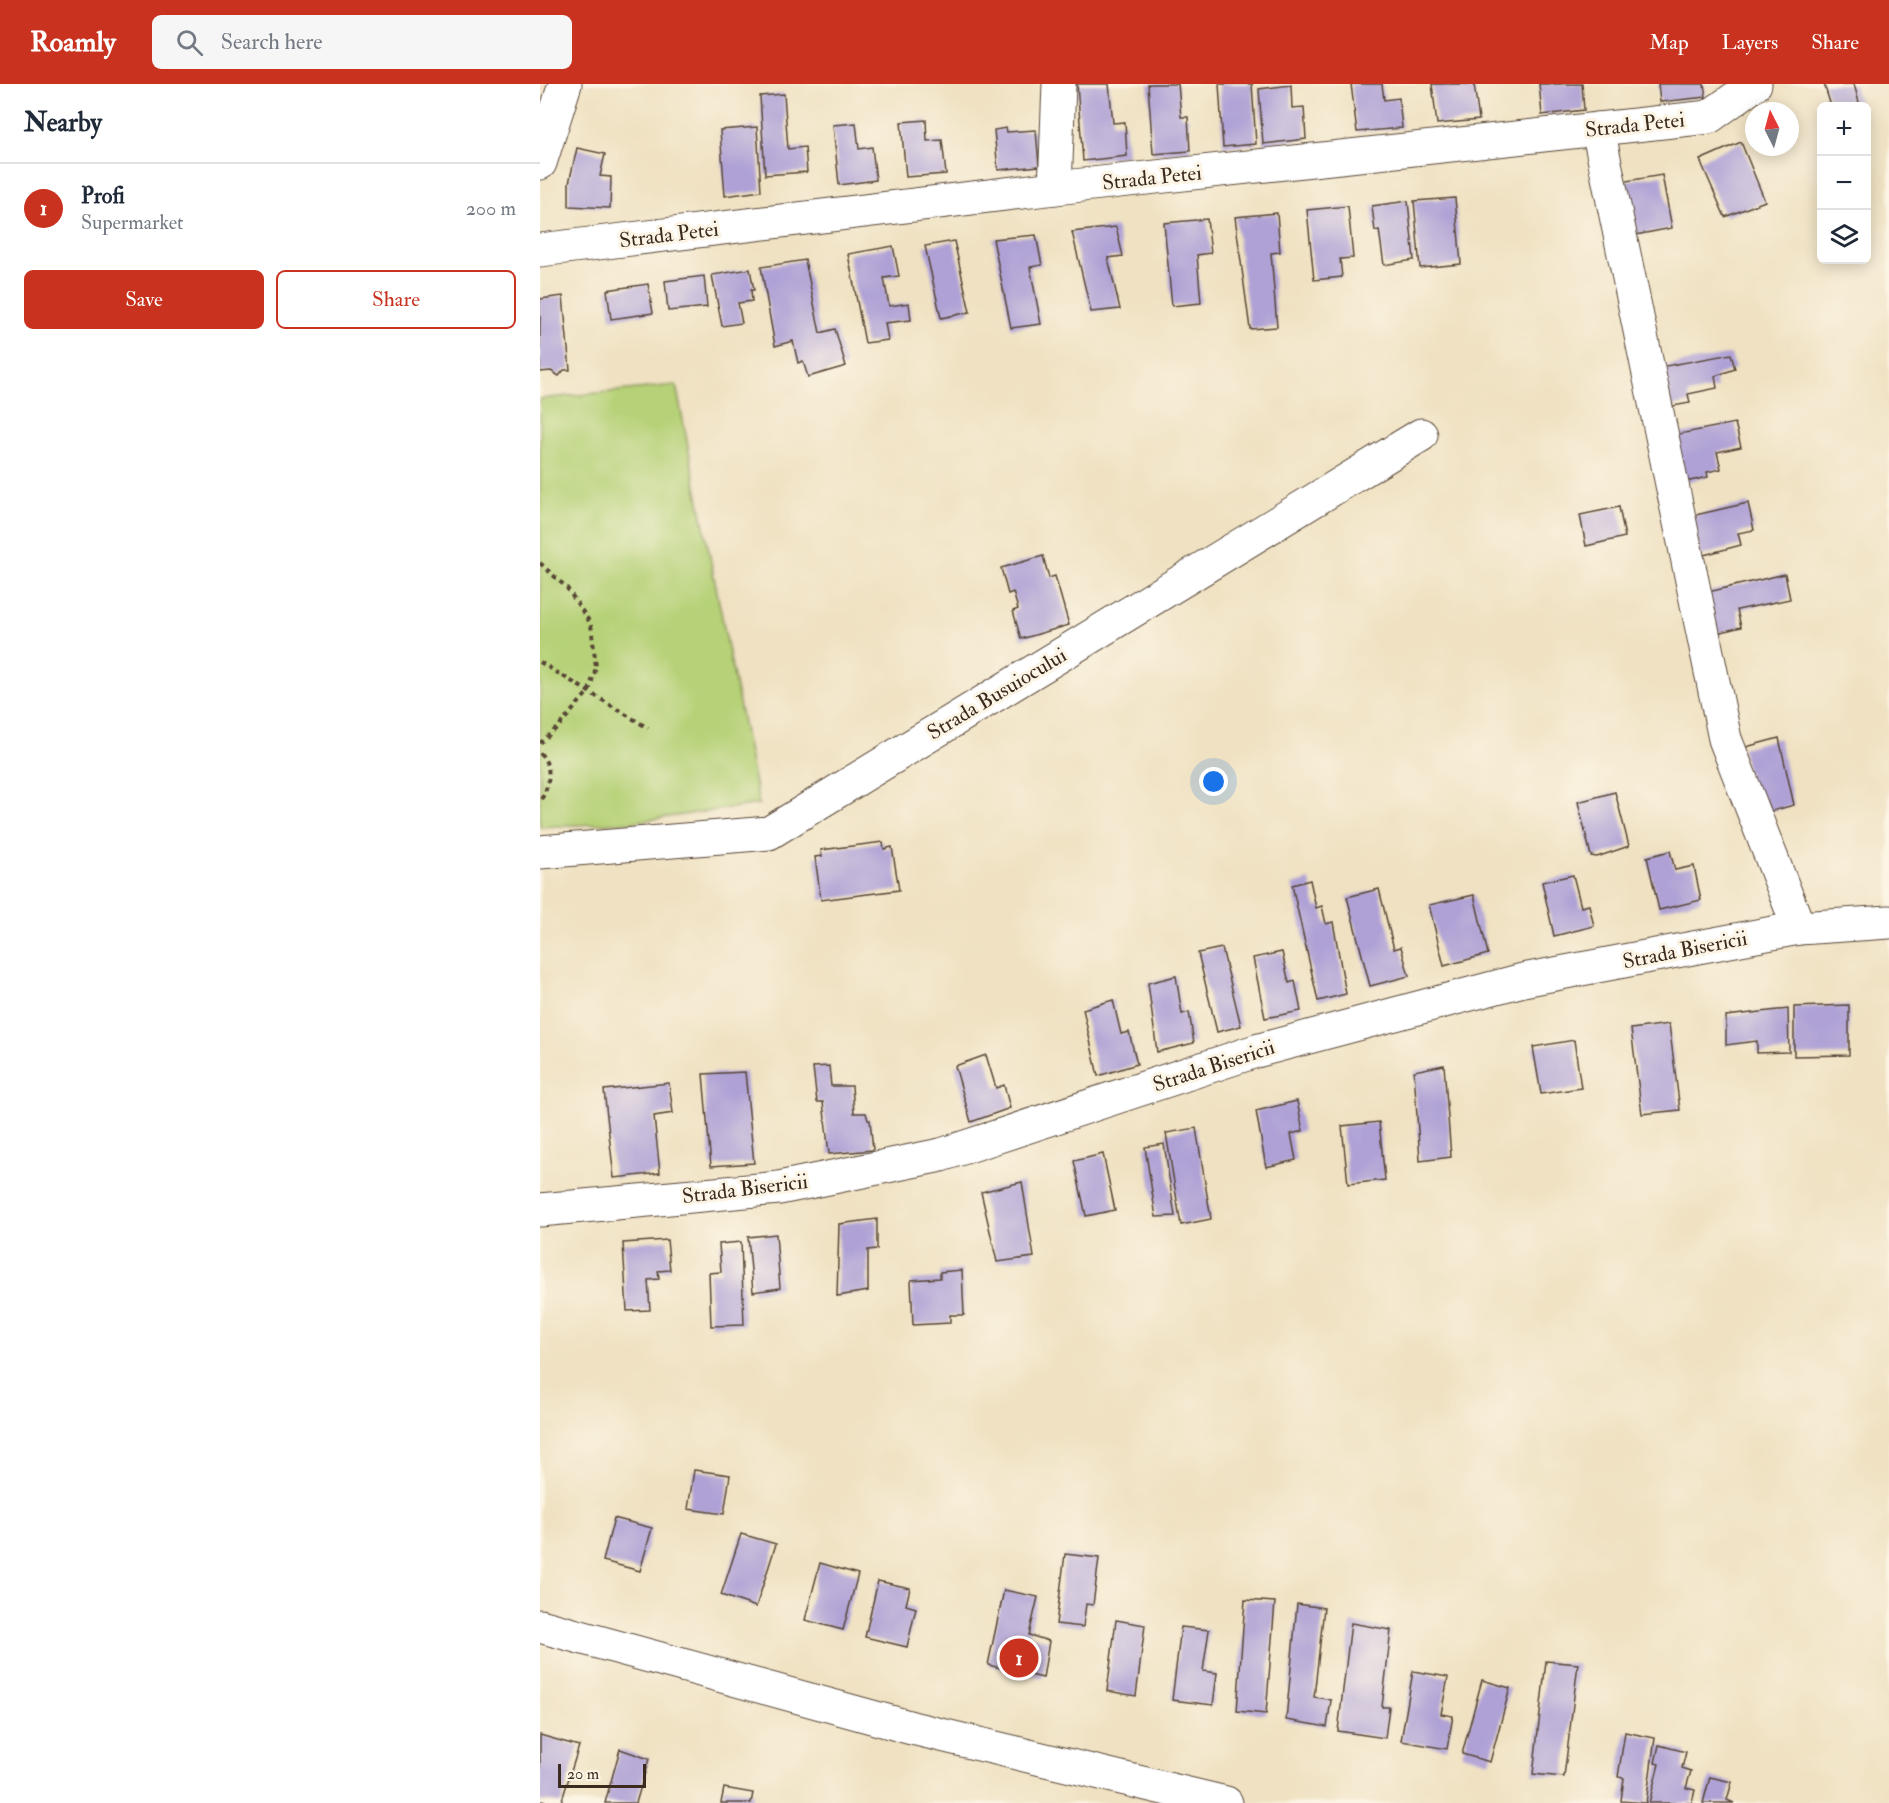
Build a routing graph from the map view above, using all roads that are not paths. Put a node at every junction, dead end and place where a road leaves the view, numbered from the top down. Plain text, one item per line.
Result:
1 (565, 84) edge
2 (1059, 84) edge
3 (1755, 84) edge
4 (1598, 129) junction
5 (540, 162) edge
6 (1055, 188) junction
7 (540, 250) edge
8 (1420, 435) dead end
9 (540, 852) edge
10 (1889, 922) edge
11 (1799, 928) junction
12 (540, 1210) edge
13 (540, 1626) edge
14 (1226, 1803) edge

1 - 5 street
2 - 6 street
3 - 4 street, Strada Petei
4 - 6 street, Strada Petei
4 - 11 street
6 - 7 street, Strada Petei
8 - 9 street, Strada Busuiocului
10 - 11 street, Strada Bisericii
11 - 12 street, Strada Bisericii
13 - 14 street

